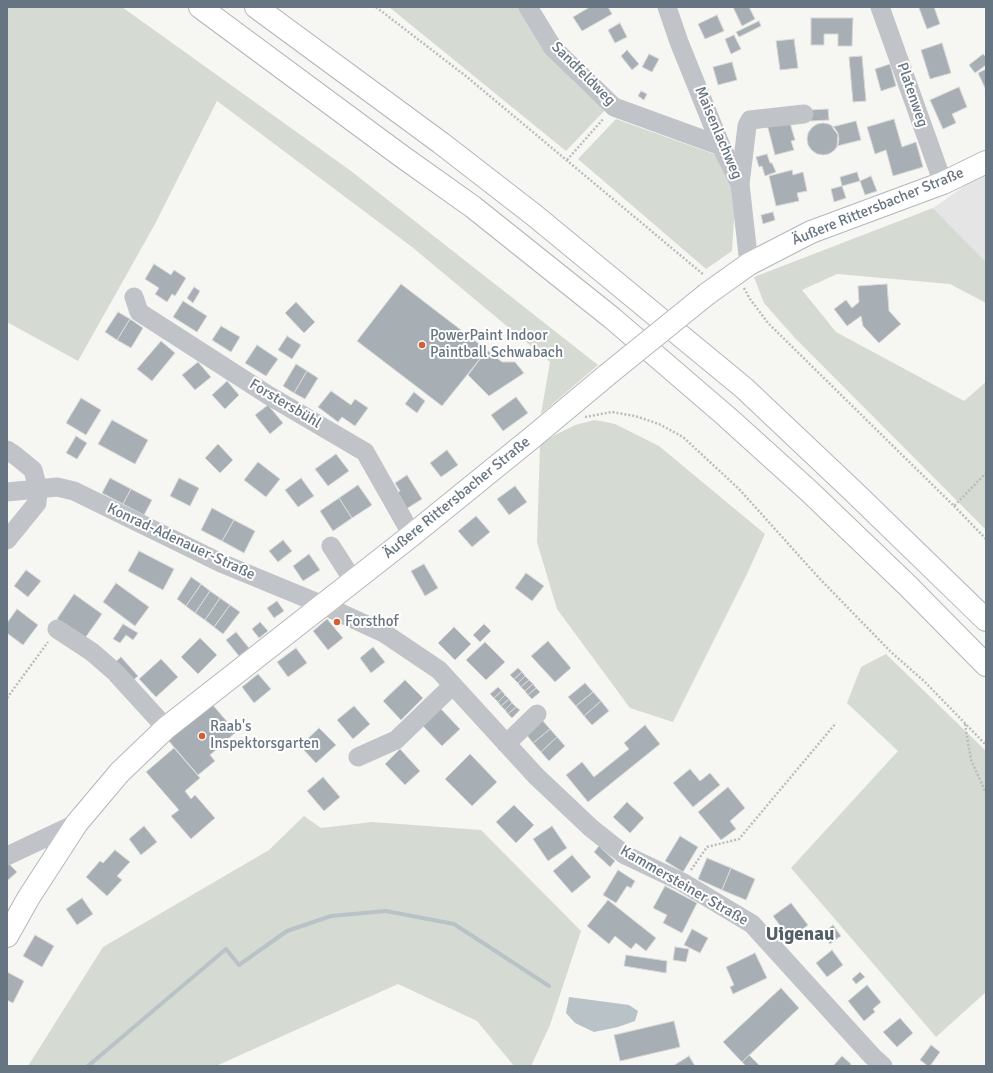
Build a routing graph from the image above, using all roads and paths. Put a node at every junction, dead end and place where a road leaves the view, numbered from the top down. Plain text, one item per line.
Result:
1 (200, 7) edge
2 (256, 7) edge
3 (376, 7) edge
4 (528, 7) edge
5 (667, 7) edge
6 (880, 7) edge
7 (614, 108) junction
8 (804, 114) dead end
9 (721, 146) junction
10 (567, 160) junction
11 (986, 162) edge
12 (943, 183) junction
13 (740, 184) junction
14 (745, 273) junction
15 (712, 290) junction
16 (134, 297) dead end
17 (579, 418) dead end
18 (7, 450) edge
19 (986, 473) edge
20 (38, 490) junction
21 (7, 492) edge
22 (954, 506) junction
23 (412, 535) junction
24 (986, 539) edge
25 (7, 540) edge
26 (331, 546) dead end
27 (355, 580) junction
28 (323, 605) junction
29 (986, 620) edge
30 (57, 629) joint
31 (986, 665) edge
32 (453, 685) junction
33 (7, 698) edge
34 (537, 714) dead end
35 (836, 723) dead end
36 (964, 723) junction
37 (166, 728) junction
38 (506, 744) junction
39 (986, 744) edge
40 (358, 756) dead end
41 (986, 793) edge
42 (77, 823) junction
43 (7, 856) edge
44 (682, 882) junction
45 (7, 936) edge
46 (873, 1063) edge

1 - 31 main road
2 - 29 main road
3 - 10 path
4 - 7 street, Sandfeldweg
5 - 9 street, Maisenlachweg
6 - 12 street, Platenweg
7 - 9 street, Sandfeldweg
7 - 10 path
8 - 13 street
9 - 13 street, Maisenlachweg
10 - 15 path
11 - 12 main road, Äußere Rittersbacher Straße
12 - 14 main road, Äußere Rittersbacher Straße
13 - 14 street, Maisenlachweg
14 - 15 main road, Äußere Rittersbacher Straße
14 - 22 path
15 - 23 main road, Äußere Rittersbacher Straße, bridge
16 - 23 street, Forstersbühl
17 - 36 path
18 - 20 street
19 - 22 path
20 - 21 street, Konrad-Adenauer-Straße
20 - 25 street
20 - 28 street, Konrad-Adenauer-Straße
22 - 24 path
23 - 27 main road, Äußere Rittersbacher Straße
26 - 27 street
27 - 28 main road, Äußere Rittersbacher Straße
28 - 32 street, Kammersteiner Straße
28 - 37 main road, Äußere Rittersbacher Straße
30 - 33 path
30 - 37 street
32 - 38 street, Kammersteiner Straße
32 - 40 street
34 - 38 street
35 - 44 path
36 - 39 path
36 - 41 path
37 - 42 main road, Äußere Rittersbacher Straße
38 - 44 street, Kammersteiner Straße
42 - 43 street
42 - 45 main road, Äußere Rittersbacher Straße
44 - 46 street, Kammersteiner Straße

